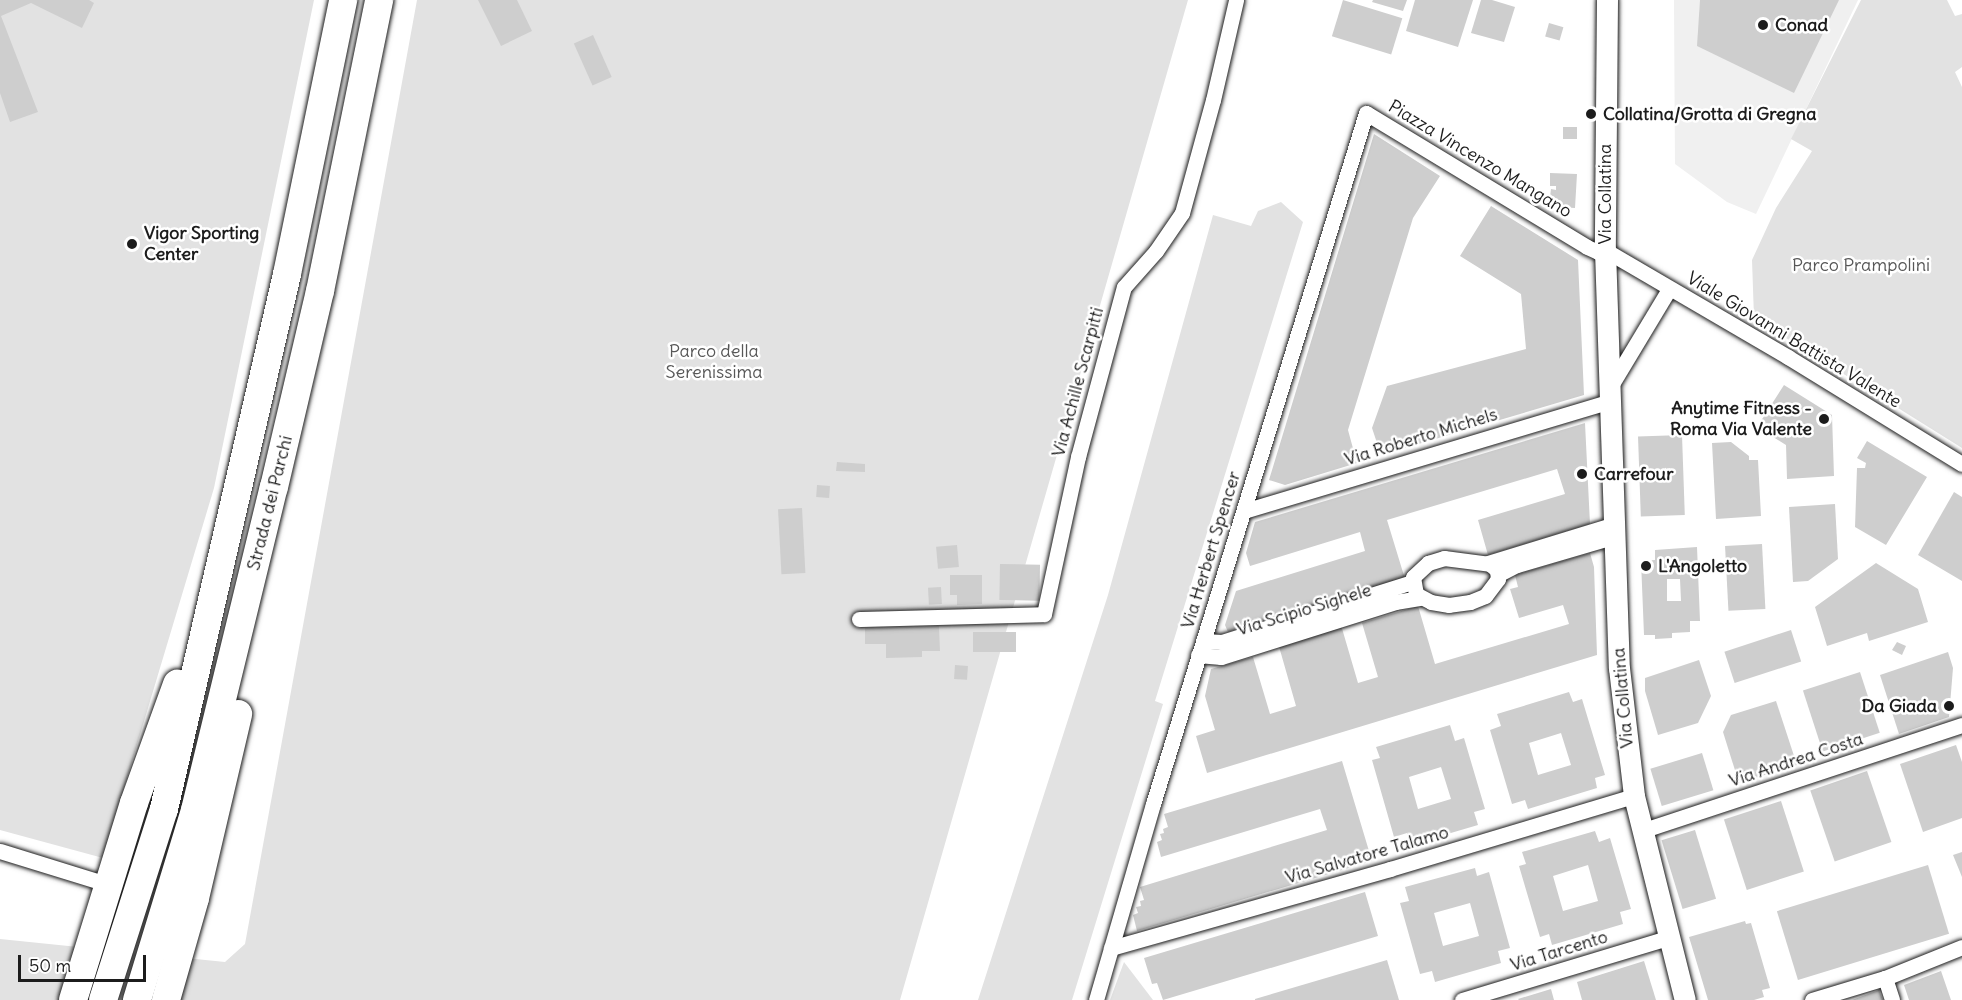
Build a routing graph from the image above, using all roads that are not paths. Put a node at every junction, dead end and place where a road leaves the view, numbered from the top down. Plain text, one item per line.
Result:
1 (343, 0) edge
2 (380, 0) edge
3 (1236, 0) edge
4 (1604, 1) edge
5 (1366, 113) joint
6 (1605, 250) junction
7 (1669, 289) junction
8 (1610, 395) junction
9 (1962, 464) edge
10 (274, 487) junction
11 (1244, 511) junction
12 (1616, 530) junction
13 (224, 548) junction
14 (1493, 569) junction
15 (1412, 582) junction
16 (1421, 598) junction
17 (859, 619) dead end
18 (1201, 648) junction
19 (1962, 725) edge
20 (1634, 796) junction
21 (1641, 831) junction
22 (0, 851) edge
23 (98, 881) dead end
24 (1667, 938) junction
25 (1962, 947) edge
26 (1111, 948) junction
27 (1885, 978) junction
28 (1470, 999) edge
29 (73, 1000) edge
30 (103, 1000) edge
31 (137, 1000) edge
32 (166, 1000) edge
33 (1096, 1000) edge
34 (1684, 1000) edge
35 (1812, 1000) edge
36 (1892, 1000) edge

1 - 13 highway, Strada dei Parchi
2 - 10 highway, Strada dei Parchi
3 - 17 street, Via Achille Scarpitti
4 - 6 street, Via Collatina
5 - 6 street, Piazza Vincenzo Mangano
5 - 11 street, Via Herbert Spencer
6 - 7 street, Viale Giovanni Battista Valente
6 - 8 street, Via Collatina
7 - 8 street
7 - 9 street, Viale Giovanni Battista Valente
8 - 11 street, Via Roberto Michels
8 - 12 street, Via Collatina
10 - 31 highway, Strada dei Parchi
10 - 32 highway
11 - 18 street, Via Herbert Spencer
12 - 14 street, Via Scipio Sighele
12 - 20 street, Via Collatina
13 - 29 highway
13 - 30 highway, Strada dei Parchi
14 - 15 street, Via Scipio Sighele
14 - 16 street, Via Scipio Sighele
15 - 16 street
15 - 18 street, Via Scipio Sighele
16 - 18 street, Via Scipio Sighele
18 - 26 street, Via Herbert Spencer
19 - 21 street, Via Andrea Costa
20 - 21 street, Via Collatina
20 - 26 street, Via Salvatore Talamo
21 - 24 street, Via Collatina
22 - 23 street
24 - 28 street, Via Tarcento
24 - 34 street, Via Collatina
25 - 27 street
26 - 33 street, Via Herbert Spencer
27 - 35 street
27 - 36 street

